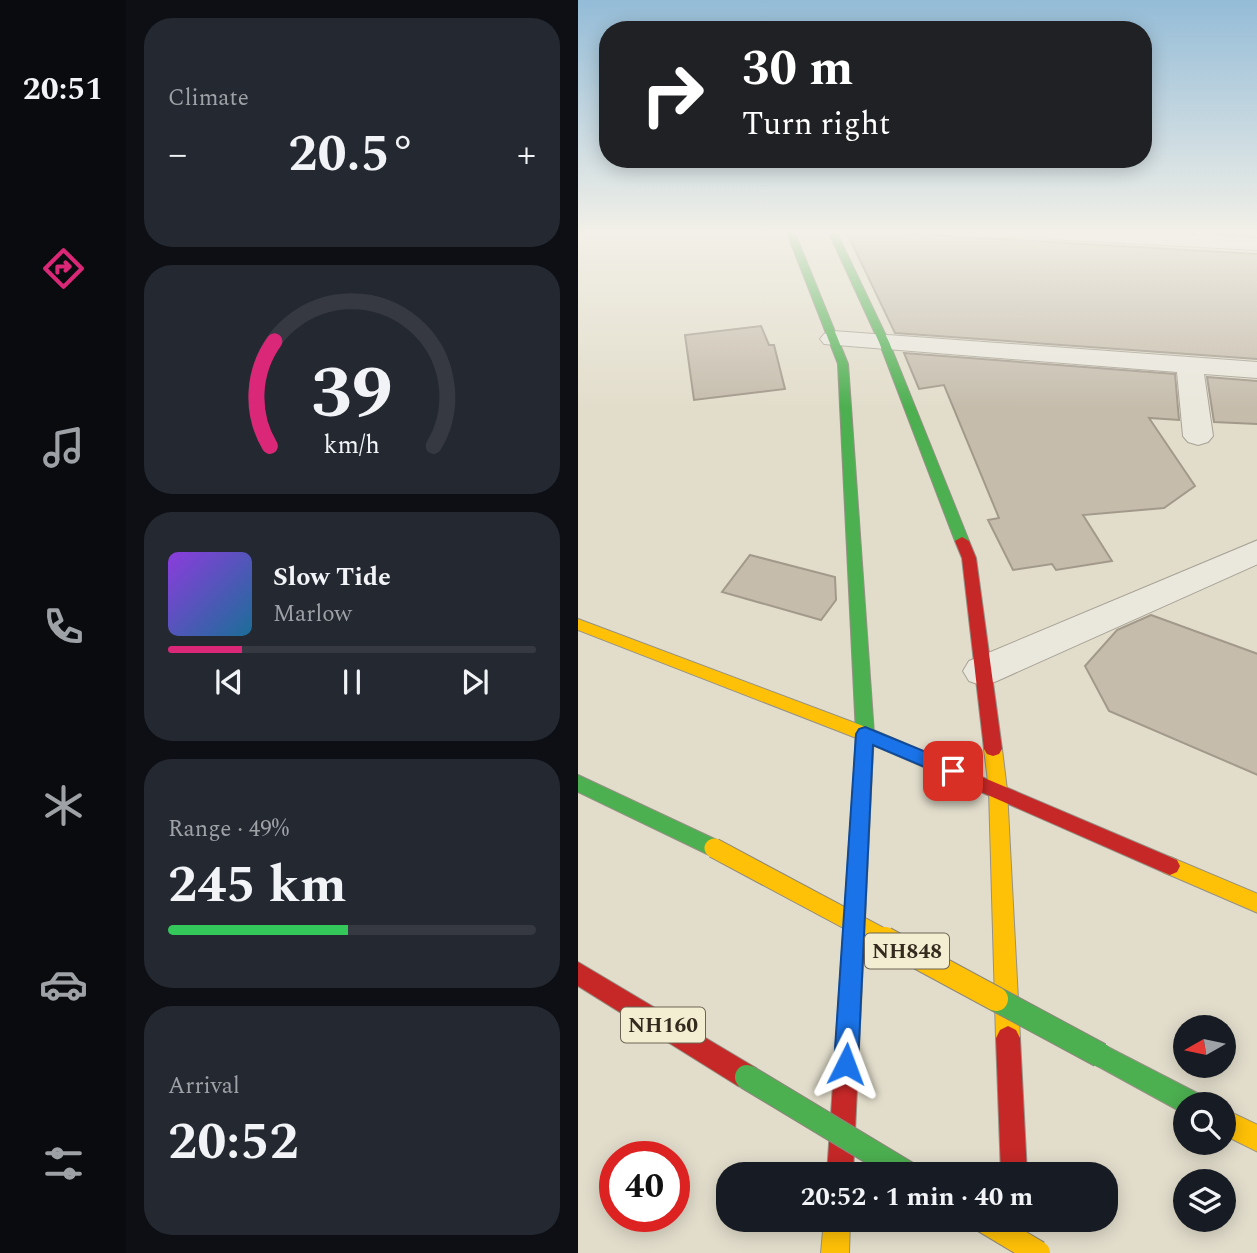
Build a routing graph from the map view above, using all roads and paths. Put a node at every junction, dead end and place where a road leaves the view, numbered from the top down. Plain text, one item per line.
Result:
1 (814, 291) edge
2 (860, 291) edge
3 (833, 339) junction
4 (884, 342) junction
5 (1189, 364) junction
6 (1258, 370) edge
7 (1198, 436) dead end
8 (1258, 551) edge
9 (578, 624) edge
10 (983, 671) junction
11 (865, 734) junction
12 (578, 783) edge
13 (998, 790) junction
14 (1258, 904) edge
15 (578, 973) edge
16 (1173, 1094) edge
17 (1236, 1127) edge
18 (1258, 1139) edge
19 (841, 1162) edge
20 (888, 1162) edge
21 (1014, 1162) edge
22 (836, 1232) edge
23 (1003, 1232) edge
24 (1016, 1232) edge
25 (835, 1253) edge
26 (1017, 1253) edge
27 (1038, 1253) edge

1 - 3 main road
2 - 4 main road
3 - 4 street
3 - 11 main road
4 - 5 street
4 - 10 main road
5 - 6 street
5 - 7 street
8 - 10 street
9 - 11 main road
10 - 13 main road
11 - 13 main road
11 - 19 main road
12 - 16 main road, NH848, bridge
13 - 14 main road
13 - 21 main road
15 - 20 main road, NH160, bridge
17 - 18 main road
22 - 25 main road
23 - 27 main road, bridge
24 - 26 main road

